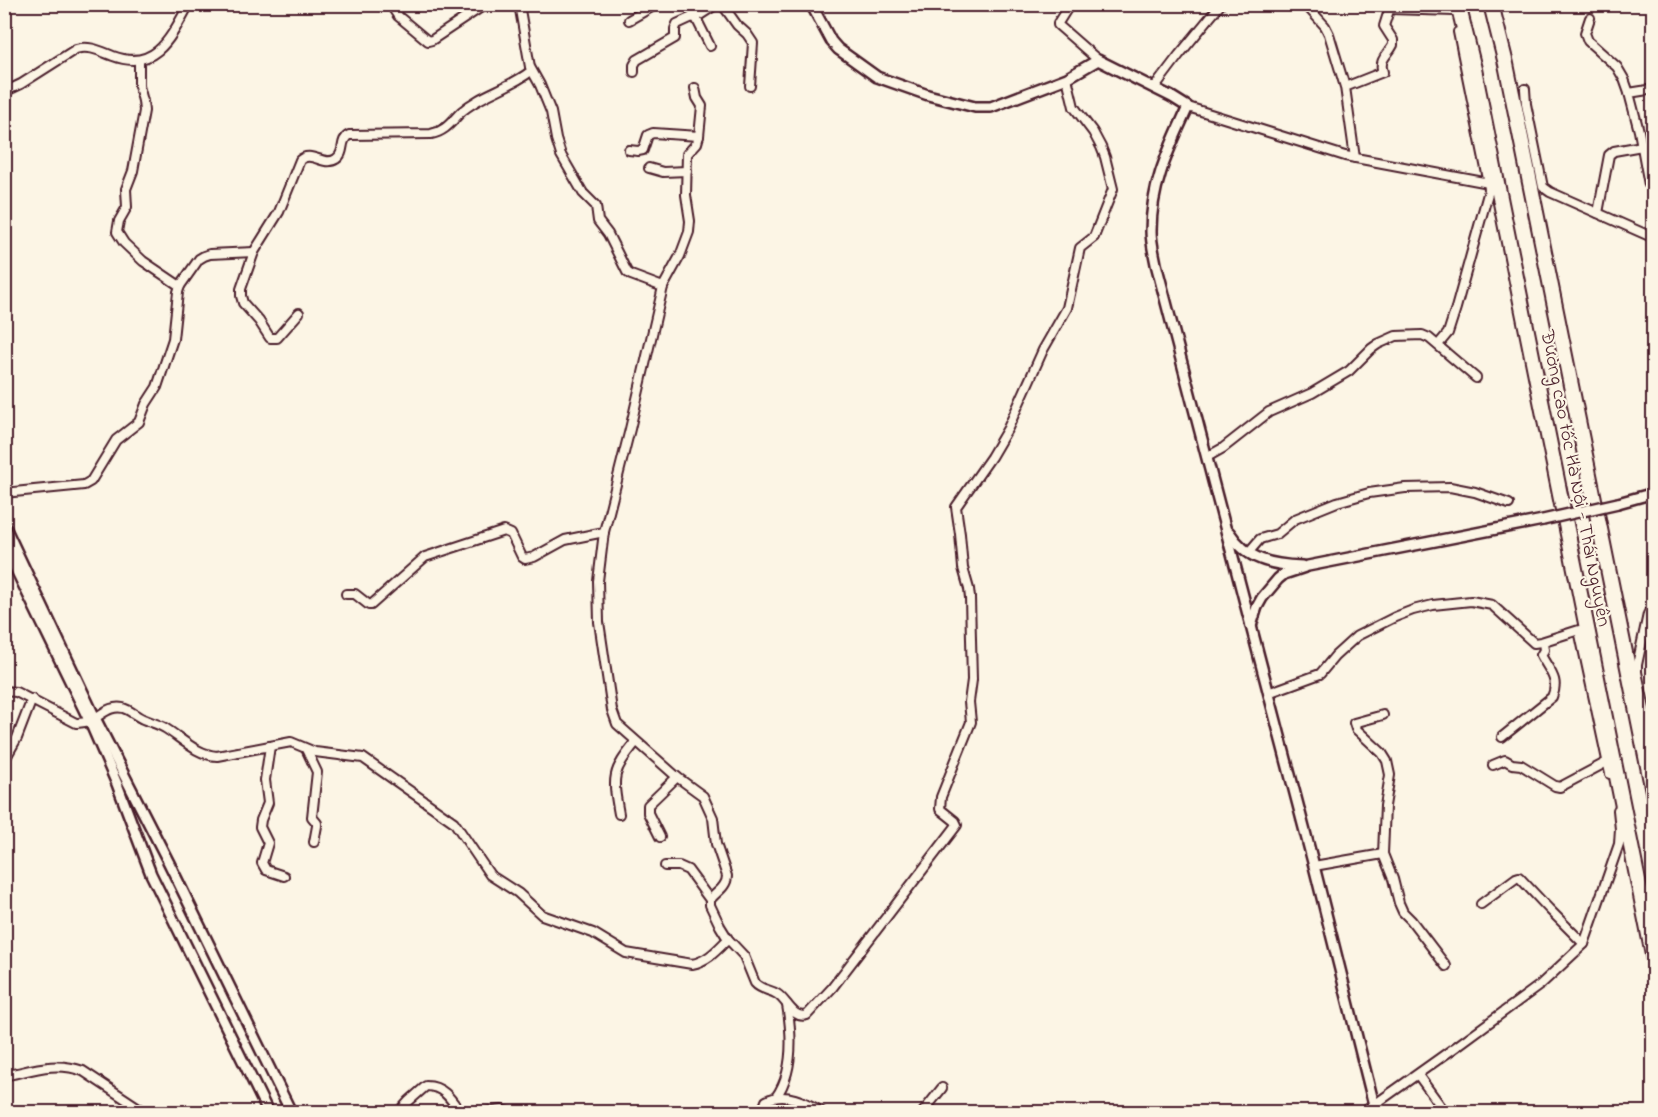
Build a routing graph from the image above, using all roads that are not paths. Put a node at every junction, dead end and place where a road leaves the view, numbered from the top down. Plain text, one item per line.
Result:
1 (189, 4) edge
2 (390, 4) edge
3 (486, 4) edge
4 (519, 4) edge
5 (657, 4) edge
6 (689, 4) edge
7 (719, 4) edge
8 (811, 4) edge
9 (1070, 4) edge
10 (1221, 4) edge
11 (1305, 4) edge
12 (1491, 4) edge
13 (1390, 7) edge
14 (1455, 7) edge
15 (696, 18) junction
16 (1590, 18) dead end
17 (629, 20) dead end
18 (710, 46) dead end
19 (139, 60) junction
20 (1098, 60) junction
21 (531, 71) junction
22 (634, 72) dead end
23 (1067, 78) junction
24 (750, 86) dead end
25 (1345, 87) junction
26 (694, 88) dead end
27 (1154, 88) junction
28 (1525, 89) dead end
29 (1653, 89) edge
30 (4, 92) edge
31 (1629, 93) junction
32 (1188, 108) junction
33 (699, 136) junction
34 (1642, 146) junction
35 (629, 150) dead end
36 (1355, 158) junction
37 (649, 168) dead end
38 (687, 171) junction
39 (1489, 183) junction
40 (1653, 188) edge
41 (1598, 213) junction
42 (1653, 238) edge
43 (254, 252) junction
44 (180, 286) junction
45 (663, 287) junction
46 (299, 313) dead end
47 (1438, 345) junction
48 (1476, 378) dead end
49 (1206, 457) junction
50 (4, 493) edge
51 (1653, 493) edge
52 (1509, 504) dead end
53 (4, 525) edge
54 (1224, 525) junction
55 (604, 532) junction
56 (4, 545) edge
57 (1248, 553) junction
58 (1308, 566) junction
59 (346, 594) dead end
60 (1653, 603) edge
61 (1650, 620) edge
62 (1251, 626) junction
63 (1543, 642) junction
64 (4, 691) edge
65 (1268, 693) junction
66 (32, 699) junction
67 (1383, 715) dead end
68 (93, 720) junction
69 (1502, 737) dead end
70 (636, 741) junction
71 (270, 746) junction
72 (306, 749) junction
73 (1653, 750) edge
74 (4, 761) edge
75 (1607, 762) junction
76 (1493, 765) dead end
77 (677, 777) junction
78 (1653, 796) edge
79 (619, 814) dead end
80 (660, 837) dead end
81 (314, 842) dead end
82 (1383, 854) junction
83 (665, 866) dead end
84 (1314, 866) junction
85 (284, 876) dead end
86 (710, 900) junction
87 (1481, 904) dead end
88 (728, 939) junction
89 (1584, 944) junction
90 (1653, 960) edge
91 (1446, 966) dead end
92 (787, 1005) junction
93 (1418, 1075) junction
94 (4, 1076) edge
95 (942, 1088) dead end
96 (776, 1097) junction
97 (1374, 1105) junction
98 (145, 1113) edge
99 (268, 1113) edge
100 (291, 1113) edge
101 (399, 1113) edge
102 (460, 1113) edge
103 (483, 1113) edge
104 (510, 1113) edge
105 (762, 1113) edge
106 (822, 1113) edge
107 (923, 1113) edge
108 (1366, 1113) edge
109 (1445, 1113) edge

1 - 19 street
2 - 3 street
4 - 21 street
5 - 17 street
6 - 15 street
7 - 15 street
7 - 24 street
8 - 23 street
9 - 20 street
10 - 27 street
11 - 25 street
12 - 78 highway, Đường cao tốc Hà Nội - Thái Nguyên
13 - 14 street
13 - 25 street
14 - 39 street
14 - 90 highway, Đường cao tốc Hà Nội - Thái Nguyên
15 - 18 street
15 - 22 street
16 - 31 street
19 - 30 street
19 - 44 street
20 - 23 street
20 - 27 street
21 - 43 street
21 - 45 street
23 - 92 street
25 - 36 street
26 - 33 street
27 - 32 street
28 - 41 street
29 - 31 street
31 - 34 street
32 - 36 street
32 - 49 street
33 - 35 street
33 - 38 street
34 - 40 street
34 - 41 street
36 - 39 street
37 - 38 street
38 - 45 street
39 - 47 street
41 - 42 street
43 - 44 street
43 - 46 street
44 - 50 street
45 - 55 street
47 - 48 street
47 - 49 street
49 - 54 street
51 - 58 street, bridge
52 - 57 street
53 - 68 street
54 - 57 street
54 - 62 street
55 - 59 street
55 - 70 street
56 - 68 street
57 - 58 street
58 - 62 street
60 - 61 street
61 - 73 street
62 - 65 street
63 - 65 street
63 - 69 street
63 - 75 street
64 - 66 street
65 - 84 street
66 - 68 street
66 - 74 street
67 - 82 street
68 - 71 street
68 - 99 street
68 - 100 street
70 - 77 street
70 - 79 street
71 - 72 street
71 - 85 street
72 - 81 street
72 - 88 street
75 - 76 street
75 - 89 street
77 - 80 street
77 - 86 street
82 - 84 street
82 - 91 street
83 - 86 street
84 - 97 street
86 - 88 street
87 - 89 street
88 - 92 street
89 - 93 street
92 - 96 street
93 - 97 street
93 - 109 street
94 - 98 street
95 - 107 street
96 - 105 street
96 - 106 street
97 - 108 street
101 - 102 street
103 - 104 street

